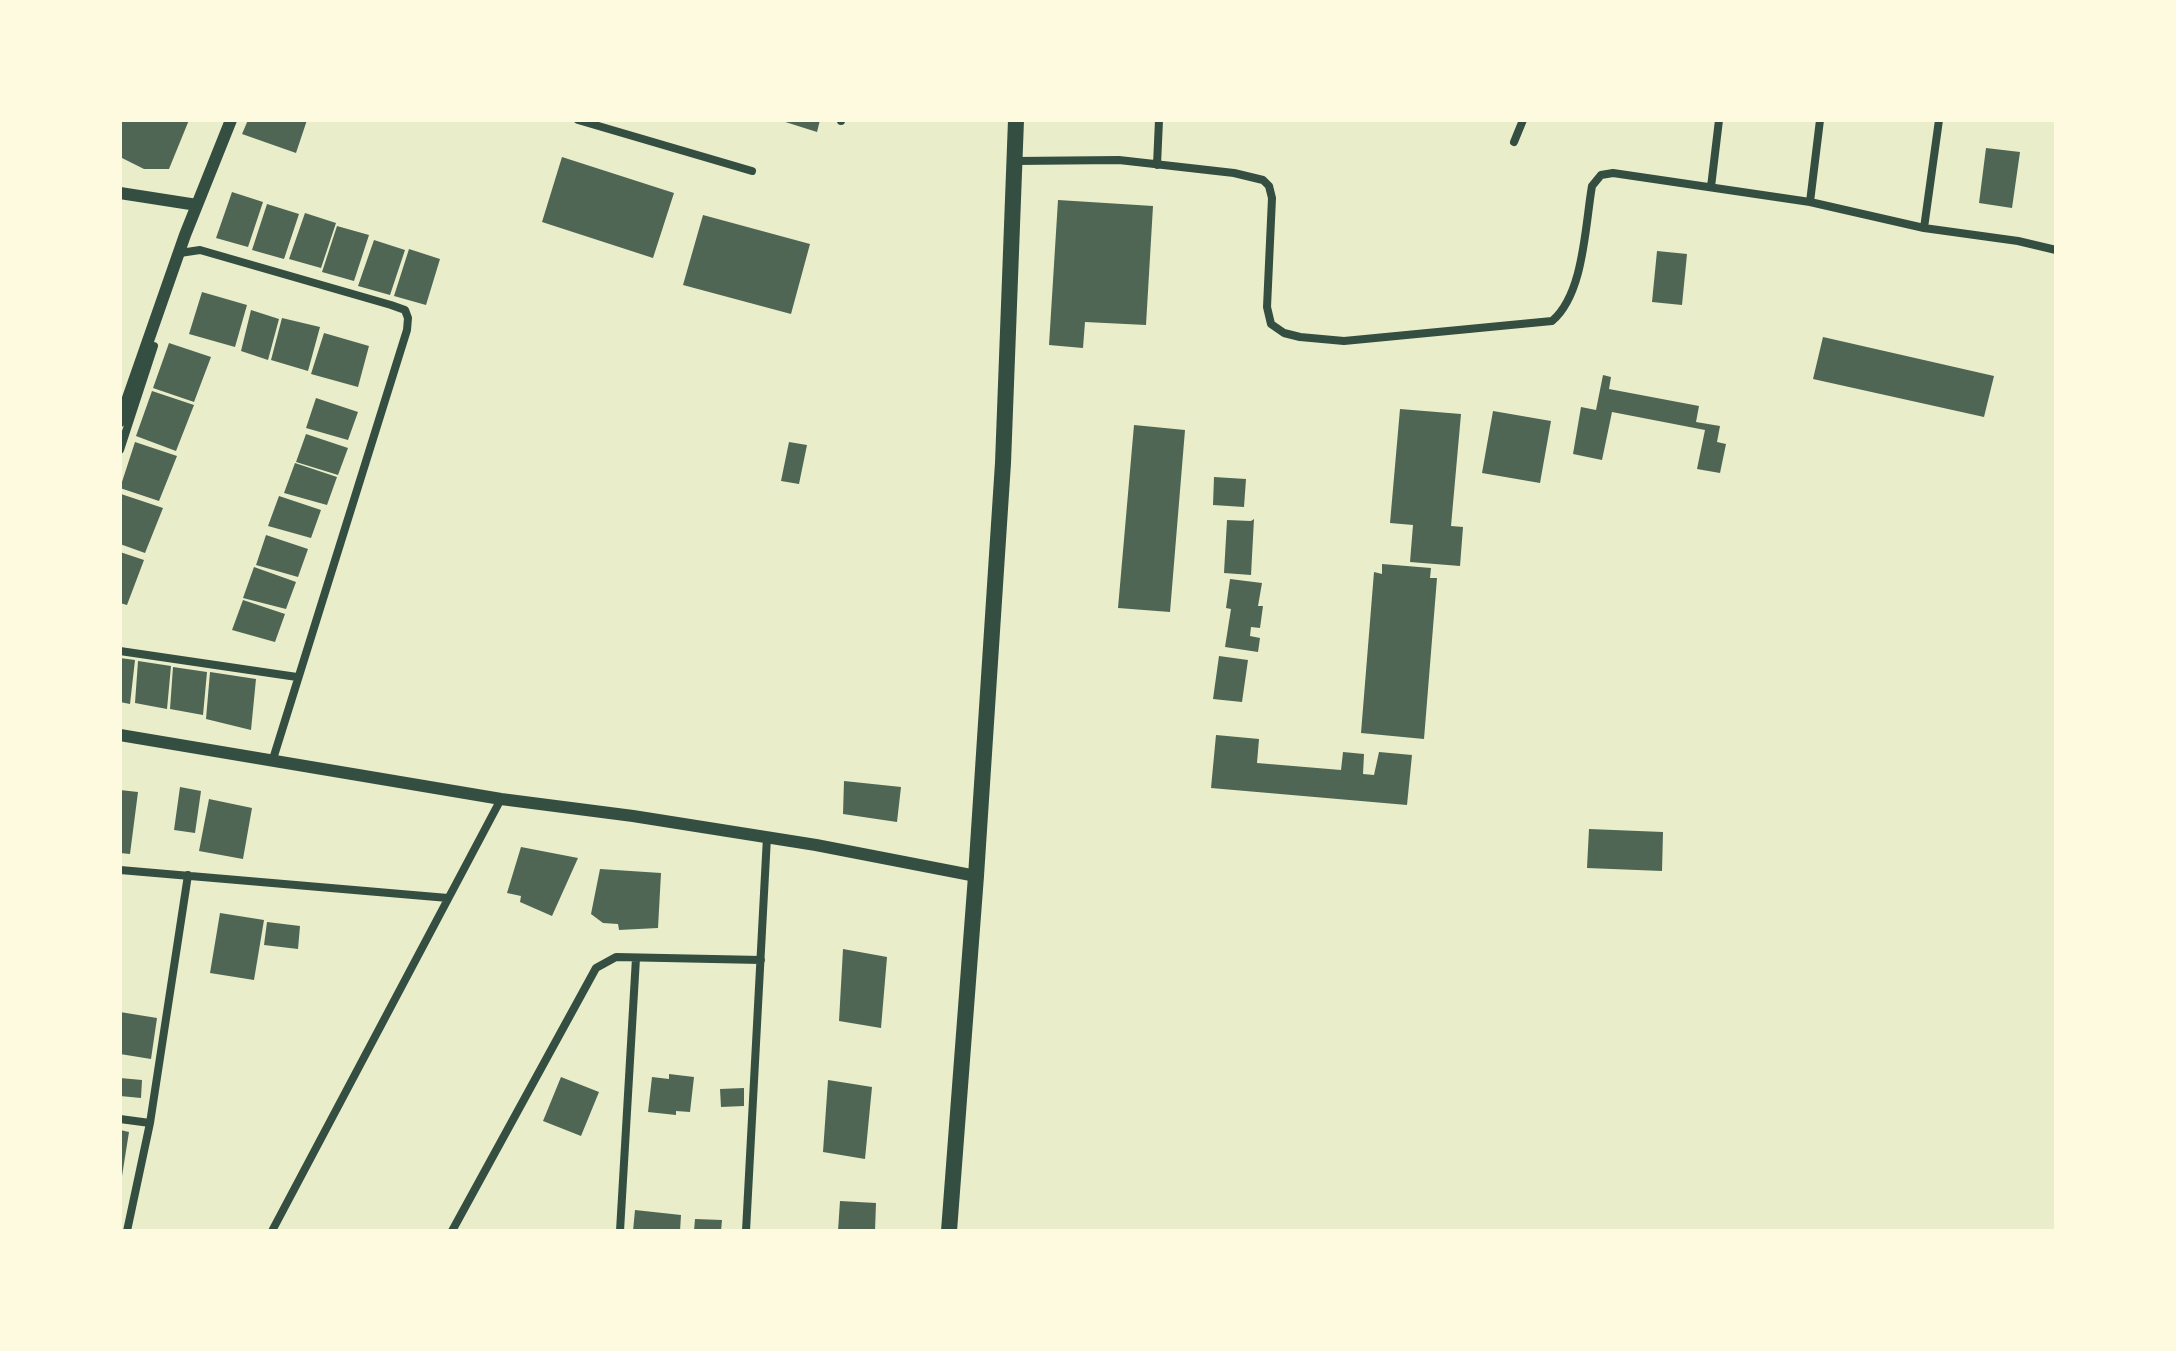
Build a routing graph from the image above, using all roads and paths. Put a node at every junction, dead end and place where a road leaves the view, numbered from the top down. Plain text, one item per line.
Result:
1 (231, 120) edge
2 (578, 120) edge
3 (1016, 120) edge
4 (1159, 120) edge
5 (1523, 120) edge
6 (1719, 120) edge
7 (1820, 120) edge
8 (1939, 120) edge
9 (1514, 142) dead end
10 (1014, 161) junction
11 (1157, 165) junction
12 (752, 171) dead end
13 (1711, 187) junction
14 (120, 193) edge
15 (1810, 202) junction
16 (197, 205) junction
17 (1924, 228) junction
18 (2056, 250) edge
19 (180, 253) junction
20 (154, 346) dead end
21 (120, 421) edge
22 (120, 450) edge
23 (120, 651) edge
24 (297, 677) junction
25 (120, 735) edge
26 (273, 759) junction
27 (501, 799) junction
28 (767, 837) junction
29 (120, 870) edge
30 (188, 875) junction
31 (976, 876) junction
32 (448, 898) junction
33 (636, 958) junction
34 (761, 960) junction
35 (120, 1119) edge
36 (150, 1123) junction
37 (127, 1231) edge
38 (272, 1231) edge
39 (452, 1231) edge
40 (620, 1231) edge
41 (746, 1231) edge
42 (949, 1231) edge

1 - 16 street
2 - 12 street
3 - 10 highway
4 - 11 street
5 - 9 street
6 - 13 street
7 - 15 street
8 - 17 street
10 - 11 street
10 - 31 highway
11 - 13 street
13 - 15 street
14 - 16 street
15 - 17 street
16 - 19 street
17 - 18 street
19 - 21 street
19 - 24 street
20 - 22 street
23 - 24 street
24 - 26 street
25 - 26 street
26 - 27 street
27 - 28 street
27 - 32 street
28 - 31 street
28 - 34 street
29 - 30 street
30 - 32 street
30 - 36 street
31 - 42 highway
32 - 38 street
33 - 34 street
33 - 39 street
33 - 40 street
34 - 41 street
35 - 36 street
36 - 37 street

